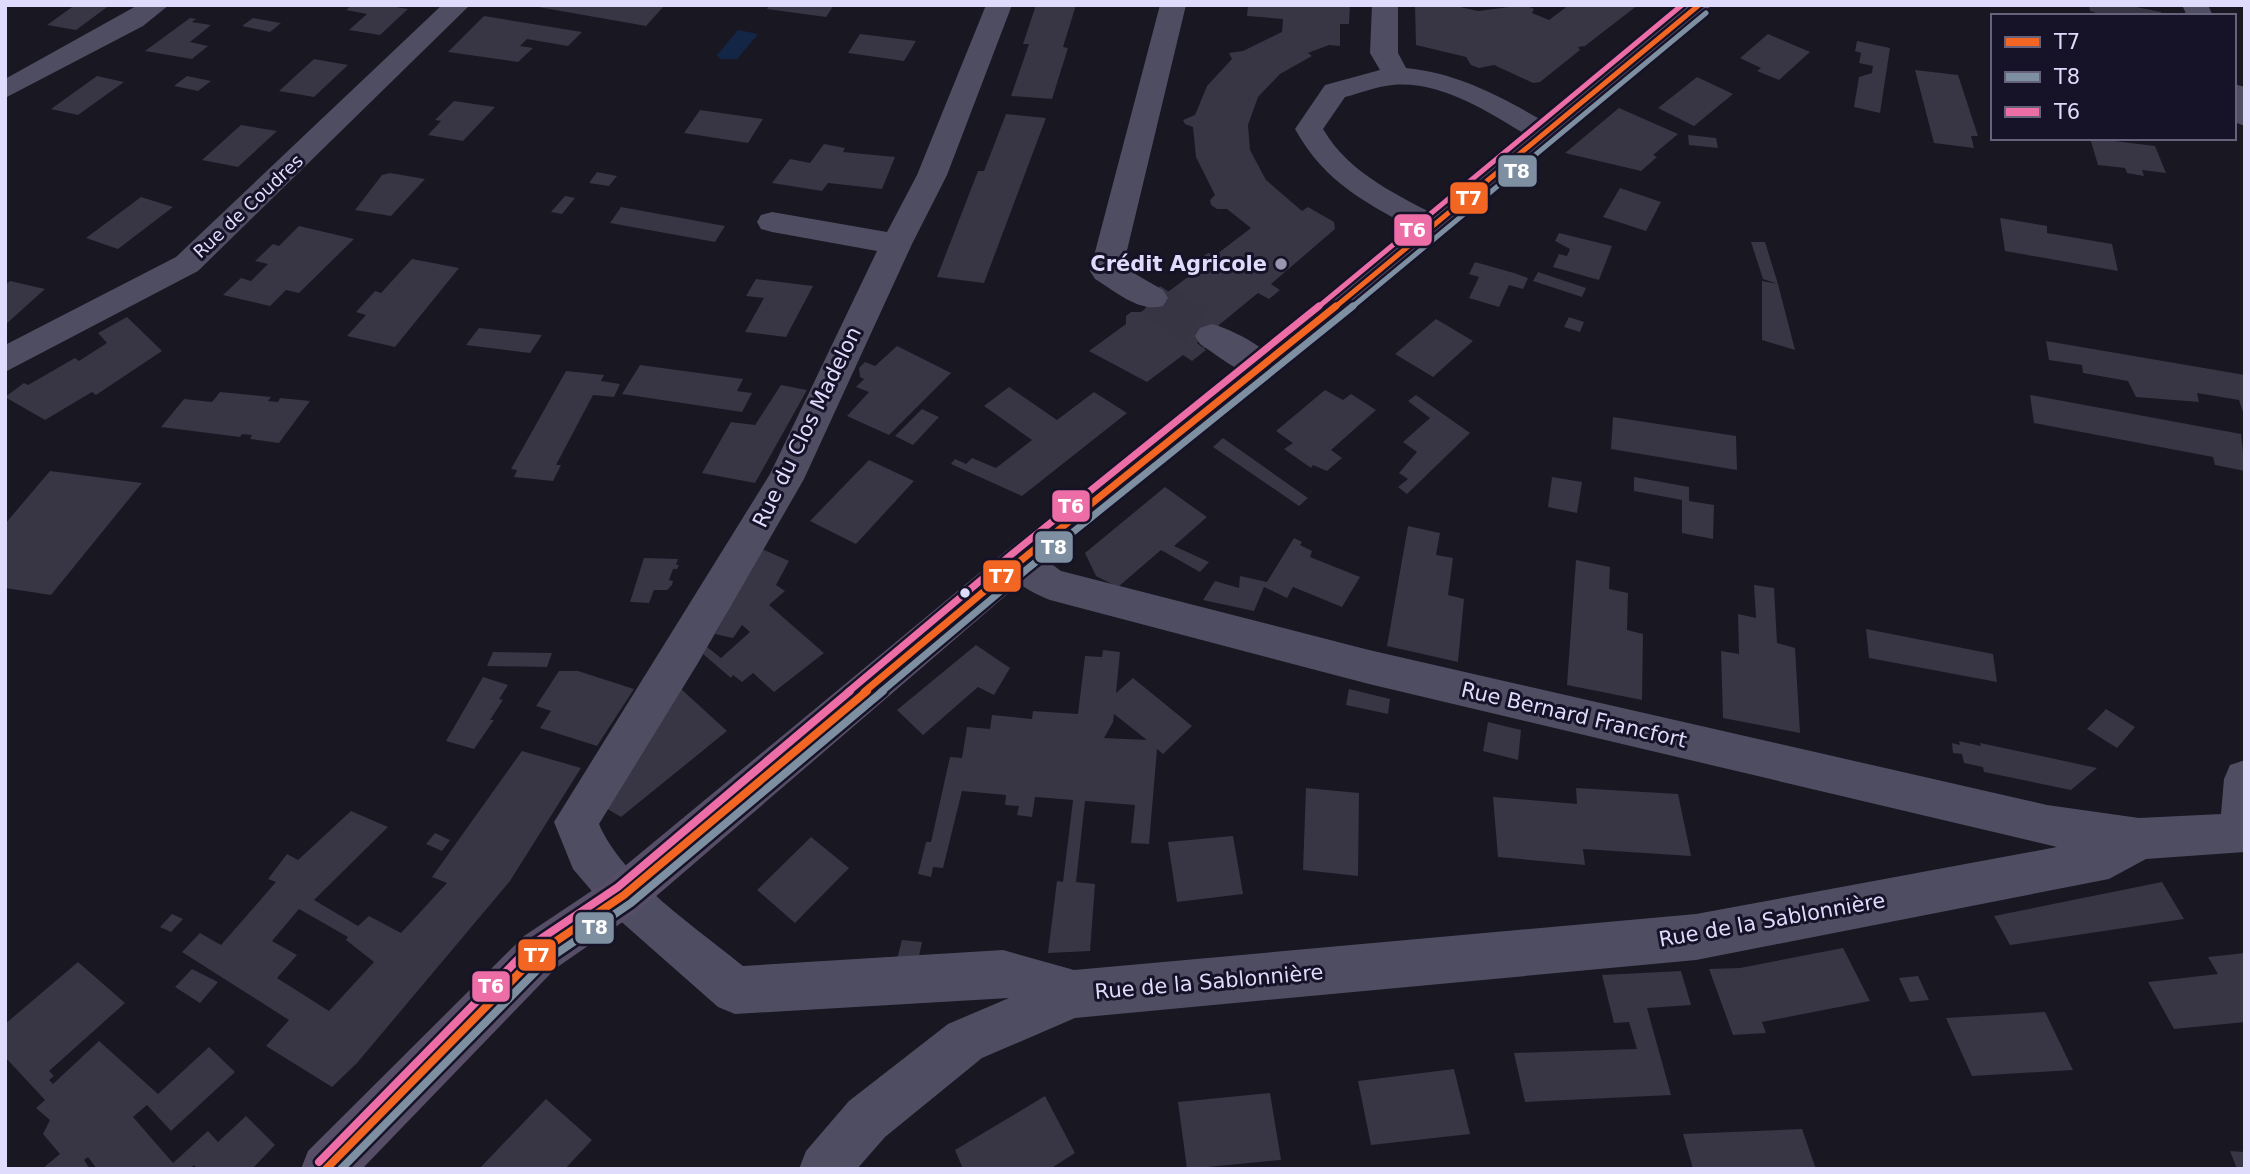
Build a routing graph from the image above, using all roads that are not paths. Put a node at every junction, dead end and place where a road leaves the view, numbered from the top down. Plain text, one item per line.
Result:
1 (156, 5) edge
2 (457, 5) edge
3 (999, 5) edge
4 (1172, 5) edge
5 (1385, 5) edge
6 (1699, 5) edge
7 (1397, 76) junction
8 (5, 90) edge
9 (2236, 97) edge
10 (2245, 117) edge
11 (1545, 134) junction
12 (772, 222) dead end
13 (1434, 227) junction
14 (896, 244) junction
15 (1152, 298) tunnel mouth
16 (1212, 336) tunnel mouth
17 (5, 360) edge
18 (1261, 366) junction
19 (1019, 562) junction
20 (2245, 779) edge
21 (2243, 837) edge
22 (2139, 839) junction
23 (624, 895) junction
24 (1074, 993) junction
25 (326, 1169) edge
26 (824, 1169) edge

1 - 8 street
2 - 17 street, Rue de Coudres
3 - 14 street, Rue du Clos Madelon
4 - 15 street
5 - 7 street
6 - 11 main road
7 - 11 street
7 - 13 street
9 - 10 street
11 - 13 main road
12 - 14 street
13 - 18 main road
14 - 23 street, Rue du Clos Madelon
16 - 18 street
18 - 19 main road
19 - 22 street, Rue Bernard Francfort
19 - 23 main road
20 - 21 street, Rue de la Sablonnière
21 - 22 street, Rue de la Sablonnière
22 - 24 street, Rue de la Sablonnière
23 - 24 street, Rue de la Sablonnière
23 - 25 main road
24 - 26 street, Rue de la Sablonnière

